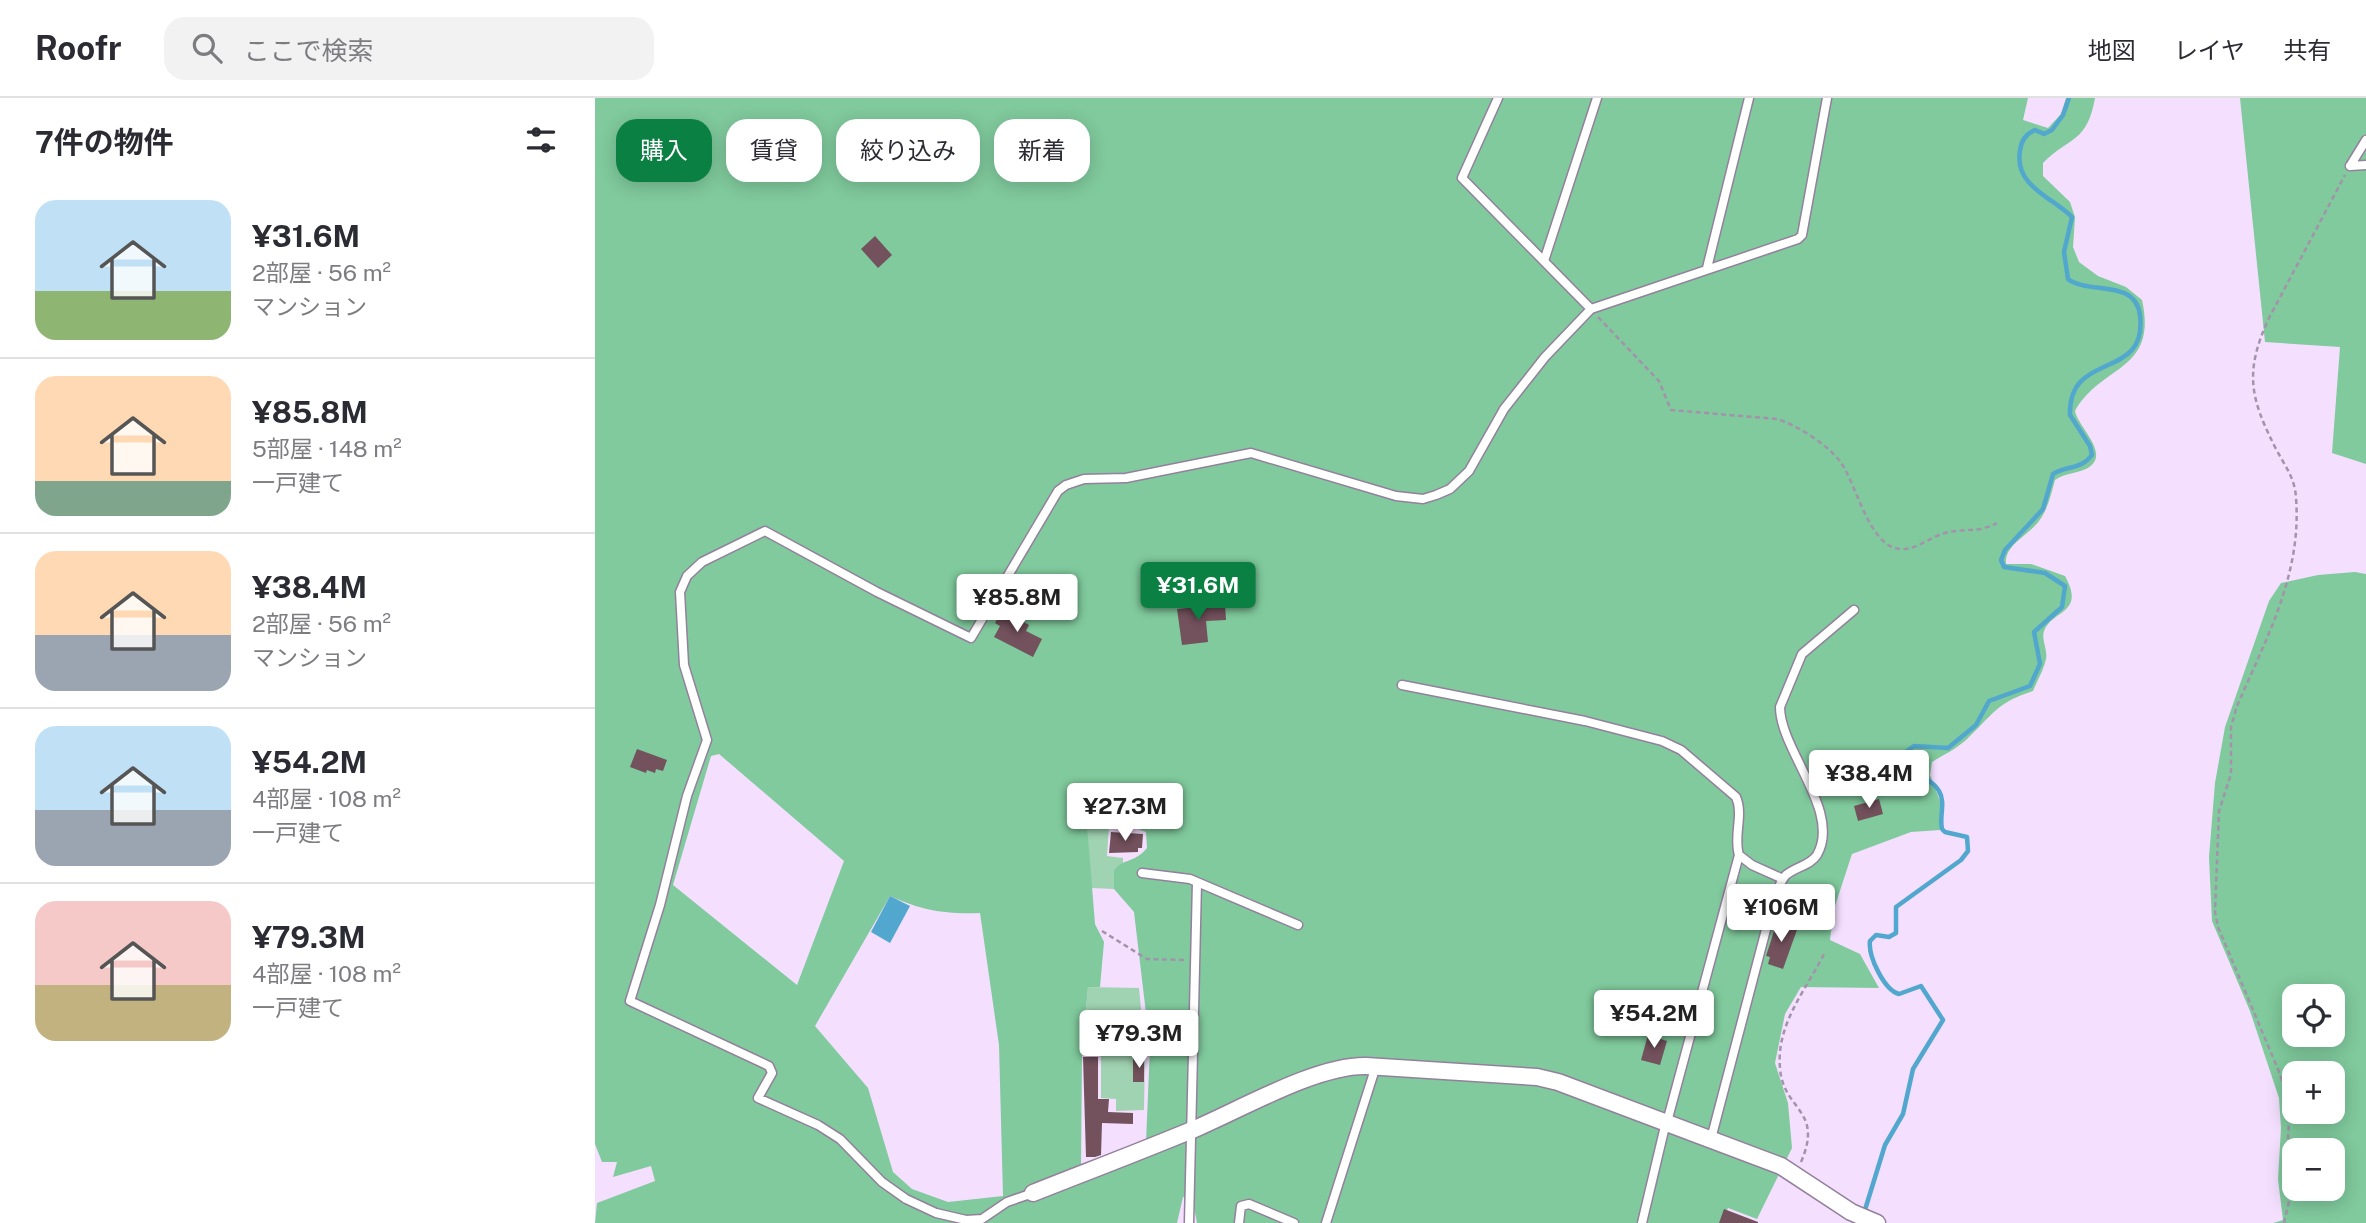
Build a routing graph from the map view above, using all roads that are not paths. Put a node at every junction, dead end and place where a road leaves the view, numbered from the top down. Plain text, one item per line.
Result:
1 (1498, 98) edge
2 (1597, 98) edge
3 (1749, 98) edge
4 (1827, 98) edge
5 (2366, 139) edge
6 (2366, 164) edge
7 (1544, 261) junction
8 (1707, 268) junction
9 (1591, 309) junction
10 (1854, 610) dead end
11 (1402, 685) dead end
12 (1739, 855) junction
13 (1142, 873) dead end
14 (1783, 879) junction
15 (1197, 882) junction
16 (1298, 925) dead end
17 (1376, 1066) junction
18 (1666, 1122) junction
19 (1191, 1130) junction
20 (1711, 1139) junction
21 (1033, 1193) joint
22 (1189, 1223) edge
23 (1239, 1223) edge
24 (1294, 1223) edge
25 (1326, 1223) edge
26 (1642, 1223) edge
27 (1877, 1223) edge

1 - 7 lane
2 - 7 lane
3 - 8 lane
4 - 8 lane
5 - 6 lane
7 - 9 lane
8 - 9 lane
9 - 21 lane
10 - 14 lane
11 - 12 lane
12 - 14 lane
12 - 18 lane
13 - 15 lane
14 - 20 lane
15 - 16 lane
15 - 19 lane
17 - 18 street
17 - 19 street
17 - 25 lane
18 - 20 street
18 - 26 lane
19 - 21 street
19 - 22 lane
20 - 27 street
23 - 24 lane

